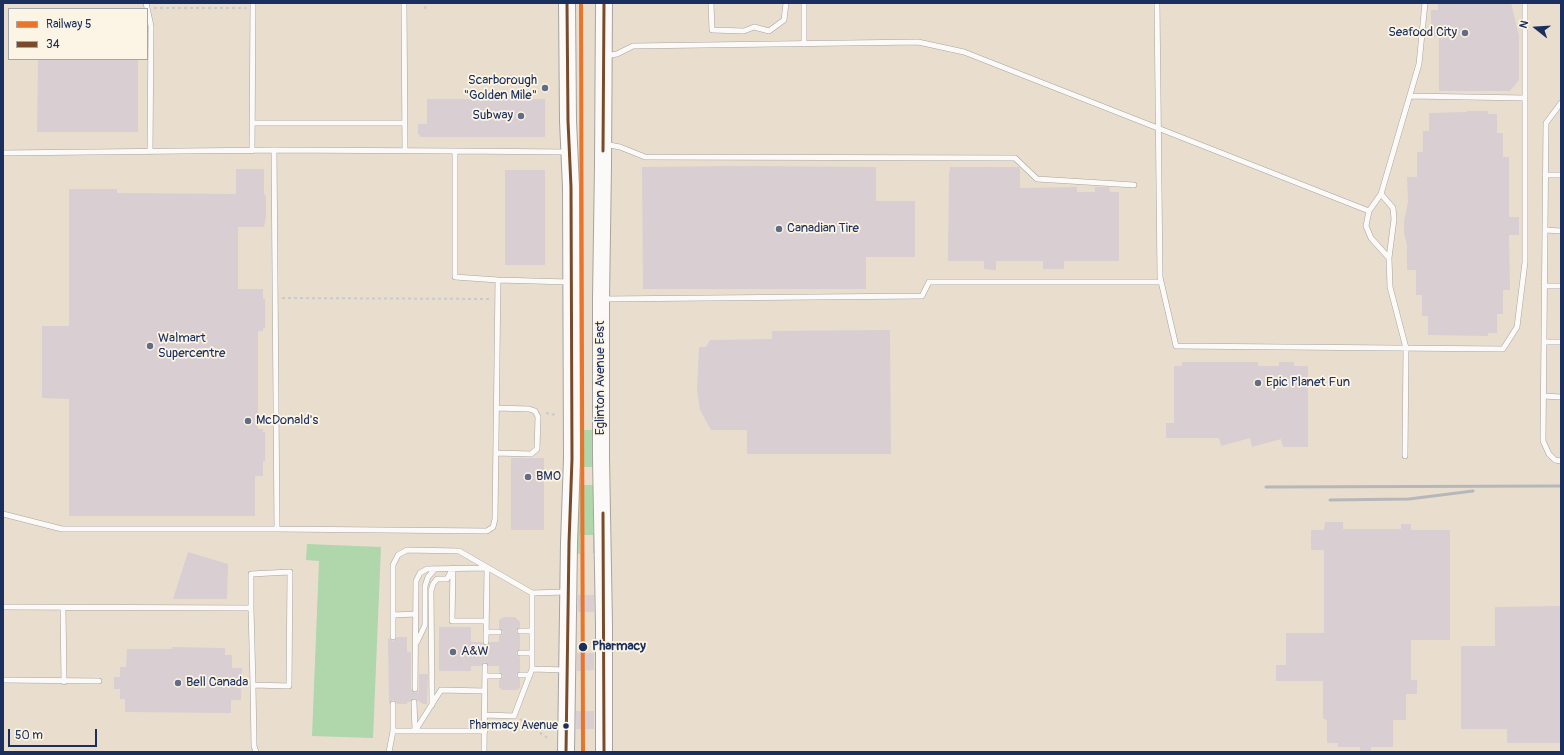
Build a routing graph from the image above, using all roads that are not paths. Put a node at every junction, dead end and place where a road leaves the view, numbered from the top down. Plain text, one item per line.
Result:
1 (404, 3) edge
2 (567, 3) edge
3 (604, 3) edge
4 (711, 3) edge
5 (786, 3) edge
6 (804, 3) edge
7 (1157, 3) edge
8 (1425, 3) edge
9 (1525, 3) edge
10 (253, 5) edge
11 (148, 9) edge
12 (804, 44) junction
13 (603, 56) junction
14 (1410, 96) junction
15 (1525, 98) junction
16 (1561, 103) edge
17 (1556, 110) junction
18 (1561, 113) edge
19 (252, 123) junction
20 (404, 123) junction
21 (1158, 128) junction
22 (604, 144) junction
23 (274, 150) junction
24 (252, 151) junction
25 (405, 151) junction
26 (455, 151) junction
27 (150, 152) junction
28 (569, 152) junction
29 (3, 153) edge
30 (1546, 175) junction
31 (1561, 175) edge
32 (1134, 185) dead end
33 (1381, 194) junction
34 (1369, 211) junction
35 (1545, 230) junction
36 (1561, 231) edge
37 (1388, 258) junction
38 (498, 280) junction
39 (572, 282) junction
40 (1161, 282) junction
41 (1544, 286) junction
42 (1561, 286) edge
43 (600, 299) junction
44 (1544, 342) junction
45 (1561, 342) edge
46 (1406, 348) junction
47 (1544, 396) junction
48 (1561, 396) edge
49 (496, 408) junction
50 (496, 453) junction
51 (1405, 456) dead end
52 (1561, 461) edge
53 (3, 514) edge
54 (276, 529) junction
55 (435, 568) junction
56 (453, 568) junction
57 (486, 568) junction
58 (568, 592) junction
59 (532, 593) junction
60 (3, 606) edge
61 (63, 607) junction
62 (251, 608) junction
63 (416, 614) junction
64 (393, 615) junction
65 (486, 621) junction
66 (520, 631) dead end
67 (532, 631) junction
68 (486, 632) junction
69 (499, 632) dead end
70 (393, 638) dead end
71 (486, 642) dead end
72 (415, 645) junction
73 (520, 653) dead end
74 (532, 653) junction
75 (486, 666) dead end
76 (566, 670) junction
77 (531, 672) junction
78 (520, 675) dead end
79 (485, 676) junction
80 (499, 676) dead end
81 (3, 680) edge
82 (100, 681) dead end
83 (64, 682) junction
84 (253, 686) junction
85 (415, 689) dead end
86 (485, 691) junction
87 (414, 702) dead end
88 (393, 704) dead end
89 (432, 705) junction
90 (485, 715) junction
91 (393, 731) junction
92 (414, 731) junction
93 (485, 731) junction
94 (256, 752) edge
95 (390, 752) edge
96 (484, 752) edge
97 (566, 752) edge
98 (604, 752) edge

1 - 20 lane
2 - 28 main road
3 - 13 main road, Eglinton Avenue East
4 - 5 lane
6 - 12 lane
7 - 21 lane
8 - 14 lane
9 - 15 lane
10 - 19 lane
11 - 27 lane
12 - 13 lane
12 - 21 lane
13 - 22 main road, Eglinton Avenue East
14 - 15 lane
14 - 33 lane
15 - 46 lane
16 - 17 lane
17 - 18 lane
17 - 30 lane
19 - 20 lane
19 - 24 lane
20 - 25 lane
21 - 34 lane
21 - 40 lane
22 - 32 lane
22 - 43 main road, Eglinton Avenue East
23 - 24 lane
23 - 25 lane
23 - 54 lane
24 - 27 lane
25 - 26 lane
26 - 28 lane
26 - 38 lane
27 - 29 lane
28 - 39 main road
30 - 31 lane
30 - 35 lane
33 - 34 lane
33 - 37 lane
34 - 37 lane
35 - 36 lane
35 - 41 lane
37 - 46 lane
38 - 39 lane
38 - 49 lane
39 - 58 main road
40 - 43 lane
40 - 46 lane
41 - 42 lane
41 - 44 lane
43 - 98 main road, Eglinton Avenue East
44 - 45 lane
44 - 47 lane
46 - 51 lane
47 - 48 lane
47 - 52 lane
49 - 50 lane
49 - 50 lane
50 - 54 lane
53 - 54 lane
55 - 56 lane
55 - 63 lane
55 - 72 lane
56 - 57 lane
56 - 65 lane
56 - 89 lane
57 - 59 lane
57 - 64 lane
57 - 65 lane
58 - 59 lane
58 - 76 main road
59 - 67 lane
60 - 61 lane
61 - 62 lane
61 - 83 lane
62 - 84 lane
62 - 84 lane
63 - 64 lane
63 - 72 lane
64 - 70 lane
65 - 68 lane
66 - 67 lane
67 - 74 lane
68 - 69 lane
68 - 71 lane
72 - 85 lane
73 - 74 lane
74 - 77 lane
75 - 79 lane
76 - 77 lane
76 - 97 main road
77 - 78 lane
77 - 90 lane
79 - 80 lane
79 - 86 lane
81 - 83 lane
82 - 83 lane
84 - 94 lane
86 - 89 lane
86 - 90 lane
87 - 92 lane
88 - 91 lane
89 - 92 lane
90 - 93 lane
91 - 92 lane
91 - 95 lane
92 - 93 lane
93 - 96 lane

